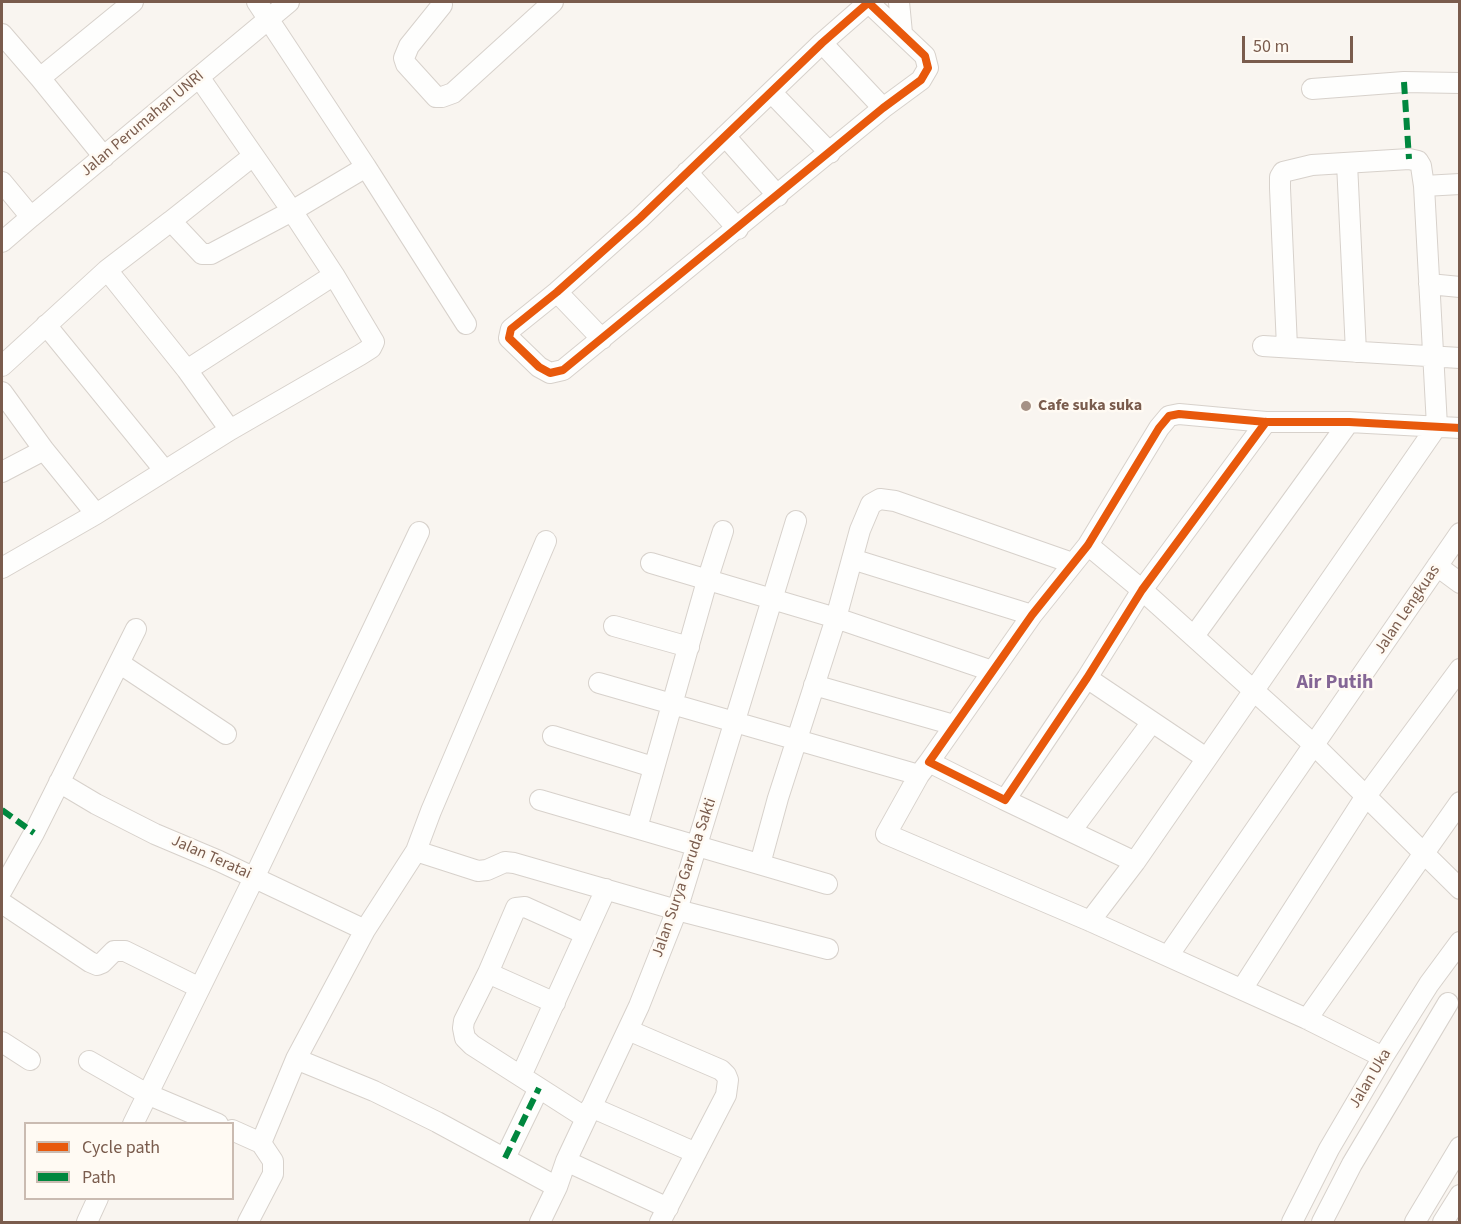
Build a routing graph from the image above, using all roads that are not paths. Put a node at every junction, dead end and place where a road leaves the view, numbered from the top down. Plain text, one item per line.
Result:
1 (133, 2) edge
2 (257, 2) edge
3 (289, 2) edge
4 (553, 2) edge
5 (868, 2) edge
6 (899, 2) edge
7 (442, 3) edge
8 (268, 19) junction
9 (902, 33) junction
10 (2, 34) edge
11 (822, 44) junction
12 (199, 77) junction
13 (40, 78) junction
14 (1460, 83) edge
15 (1311, 89) dead end
16 (772, 93) junction
17 (883, 108) junction
18 (725, 136) junction
19 (830, 153) junction
20 (253, 156) junction
21 (104, 157) junction
22 (1347, 163) junction
23 (366, 167) junction
24 (687, 172) junction
25 (2, 182) edge
26 (1460, 184) edge
27 (1424, 186) junction
28 (778, 196) junction
29 (292, 211) junction
30 (31, 217) junction
31 (171, 221) junction
32 (738, 229) junction
33 (2, 242) edge
34 (107, 270) junction
35 (334, 275) junction
36 (1429, 284) junction
37 (1460, 287) edge
38 (557, 292) junction
39 (465, 324) dead end
40 (46, 325) junction
41 (602, 339) junction
42 (1263, 346) dead end
43 (1287, 347) junction
44 (1356, 352) junction
45 (1433, 358) junction
46 (1460, 358) edge
47 (2, 366) edge
48 (187, 370) junction
49 (2, 392) edge
50 (1266, 422) junction
51 (1349, 422) junction
52 (1437, 426) junction
53 (1460, 428) edge
54 (230, 430) junction
55 (44, 450) junction
56 (165, 471) junction
57 (2, 472) edge
58 (96, 514) junction
59 (796, 521) dead end
60 (723, 531) dead end
61 (419, 532) dead end
62 (1460, 533) edge
63 (546, 541) dead end
64 (1088, 545) junction
65 (852, 559) junction
66 (651, 563) dead end
67 (1072, 563) junction
68 (1437, 566) junction
69 (2, 568) edge
70 (707, 581) junction
71 (1460, 583) edge
72 (1142, 590) junction
73 (771, 600) junction
74 (1032, 615) junction
75 (836, 618) junction
76 (614, 626) dead end
77 (136, 629) dead end
78 (1194, 636) junction
79 (689, 647) junction
80 (119, 663) junction
81 (1460, 669) edge
82 (992, 670) junction
83 (1088, 678) junction
84 (599, 683) dead end
85 (814, 685) junction
86 (1254, 690) junction
87 (673, 705) junction
88 (735, 722) junction
89 (1152, 722) junction
90 (954, 725) junction
91 (225, 734) dead end
92 (553, 736) dead end
93 (797, 741) junction
94 (1313, 744) junction
95 (1206, 758) junction
96 (653, 767) junction
97 (924, 769) junction
98 (59, 782) junction
99 (1366, 796) junction
100 (540, 800) dead end
101 (1005, 800) junction
102 (1460, 802) edge
103 (636, 828) junction
104 (1071, 831) junction
105 (697, 847) junction
106 (416, 851) junction
107 (1424, 853) junction
108 (1135, 862) junction
109 (760, 864) junction
110 (254, 878) junction
111 (827, 884) dead end
112 (606, 889) junction
113 (1460, 889) edge
114 (2, 890) edge
115 (2, 903) edge
116 (677, 910) junction
117 (1090, 921) junction
118 (365, 930) junction
119 (585, 934) junction
120 (1460, 942) edge
121 (828, 949) dead end
122 (1168, 956) junction
123 (488, 973) junction
124 (1429, 984) junction
125 (201, 988) junction
126 (1242, 989) junction
127 (555, 1003) junction
128 (1454, 1009) edge
129 (1307, 1019) junction
130 (628, 1030) junction
131 (2, 1042) edge
132 (1383, 1058) junction
133 (296, 1059) junction
134 (30, 1060) dead end
135 (89, 1061) dead end
136 (521, 1076) junction
137 (539, 1088) junction
138 (147, 1094) junction
139 (1360, 1096) junction
140 (1385, 1108) junction
141 (589, 1113) junction
142 (134, 1122) edge
143 (213, 1122) edge
144 (234, 1131) edge
145 (261, 1143) junction
146 (1329, 1149) junction
147 (1458, 1152) edge
148 (696, 1153) junction
149 (505, 1158) junction
150 (566, 1161) junction
151 (1352, 1164) junction
152 (557, 1187) junction
153 (1460, 1195) edge
154 (97, 1200) edge
155 (664, 1216) edge
156 (87, 1222) edge
157 (248, 1222) edge
158 (540, 1222) edge
159 (1292, 1222) edge
160 (1322, 1222) edge
161 (1415, 1222) edge
162 (1443, 1222) edge

1 - 13 street
2 - 8 street
3 - 8 street, Jalan Perumahan UNRI
4 - 7 street
5 - 9 street
5 - 11 street
6 - 9 street
8 - 12 street, Jalan Perumahan UNRI
8 - 23 street
9 - 17 street
10 - 13 street
11 - 16 street
11 - 17 street
12 - 20 street
12 - 21 street, Jalan Perumahan UNRI
13 - 21 street
14 - 15 street
16 - 18 street
16 - 19 street
17 - 19 street
18 - 24 street
18 - 28 street
19 - 28 street
20 - 29 street
20 - 31 street
21 - 30 street, Jalan Perumahan UNRI
22 - 27 street
22 - 43 street
22 - 44 street
23 - 29 street
23 - 39 street
24 - 32 street
24 - 38 street
25 - 30 street
26 - 27 street
27 - 36 street
28 - 32 street
29 - 31 street
29 - 35 street
30 - 33 street, Jalan Perumahan UNRI
31 - 34 street
32 - 41 street
34 - 40 street
34 - 48 street
35 - 48 street
35 - 54 street
36 - 37 street
36 - 45 street
38 - 41 street
38 - 41 street
40 - 47 street
40 - 56 street
42 - 43 street
43 - 44 street
44 - 45 street
45 - 46 street
45 - 52 street
48 - 54 street
49 - 55 street
50 - 51 street
50 - 64 street
50 - 72 street
51 - 52 street
51 - 78 street
52 - 53 street
52 - 86 street
54 - 56 street
55 - 57 street
55 - 58 street
56 - 58 street
58 - 69 street
59 - 73 street, Jalan Surya Garuda Sakti
60 - 70 street
61 - 110 street
62 - 68 street, Jalan Lengkuas
63 - 106 street
64 - 67 street
64 - 72 street
65 - 67 street
65 - 74 street
65 - 75 street
66 - 70 street
67 - 74 street
68 - 71 street
68 - 94 street, Jalan Lengkuas
70 - 73 street
70 - 79 street
72 - 78 street
72 - 83 street
73 - 75 street
73 - 88 street, Jalan Surya Garuda Sakti
74 - 82 street
75 - 82 street
75 - 85 street
76 - 79 street
77 - 80 street
78 - 86 street
79 - 87 street
80 - 91 street
80 - 98 street
81 - 99 street
82 - 90 street
83 - 89 street
83 - 101 street
84 - 87 street
85 - 90 street
85 - 93 street
86 - 94 street
86 - 95 street
87 - 88 street
87 - 96 street
88 - 93 street
88 - 105 street, Jalan Surya Garuda Sakti
89 - 95 street
89 - 104 street
90 - 97 street
92 - 96 street
93 - 97 street
93 - 109 street
94 - 99 street
94 - 122 street, Jalan Lengkuas
95 - 108 street
96 - 103 street
97 - 101 street
97 - 117 street
98 - 110 street, Jalan Teratai
98 - 114 street
99 - 107 street
99 - 126 street
100 - 103 street
101 - 104 street
102 - 107 street
103 - 105 street
104 - 108 street
105 - 109 street
105 - 116 street, Jalan Surya Garuda Sakti
106 - 112 street
106 - 118 street
107 - 113 street
107 - 129 street
108 - 117 street
109 - 111 street
110 - 118 street, Jalan Teratai
110 - 125 street
112 - 116 street
112 - 119 street
115 - 125 street
116 - 121 street
116 - 130 street, Jalan Surya Garuda Sakti
117 - 122 street
118 - 133 street
119 - 123 street
119 - 127 street
120 - 124 street, Jalan Uka
122 - 126 street
123 - 127 street
123 - 136 street
124 - 128 street
124 - 132 street, Jalan Uka
125 - 138 street
126 - 129 street
127 - 136 street
128 - 140 street
129 - 132 street
130 - 141 street, Jalan Surya Garuda Sakti
130 - 148 street
131 - 134 street
132 - 139 street, Jalan Uka
133 - 145 street
133 - 149 street
135 - 138 street
136 - 137 street
137 - 141 street
137 - 149 street
138 - 142 street
138 - 143 street
139 - 140 street
139 - 146 street, Jalan Uka
140 - 151 street
141 - 148 street
141 - 150 street, Jalan Surya Garuda Sakti
144 - 145 street
145 - 157 street
146 - 151 street
146 - 159 street, Jalan Uka
147 - 161 street
148 - 155 street
149 - 152 street
150 - 152 street, Jalan Surya Garuda Sakti
150 - 155 street
151 - 160 street
152 - 158 street, Jalan Surya Garuda Sakti
153 - 162 street
154 - 156 street

